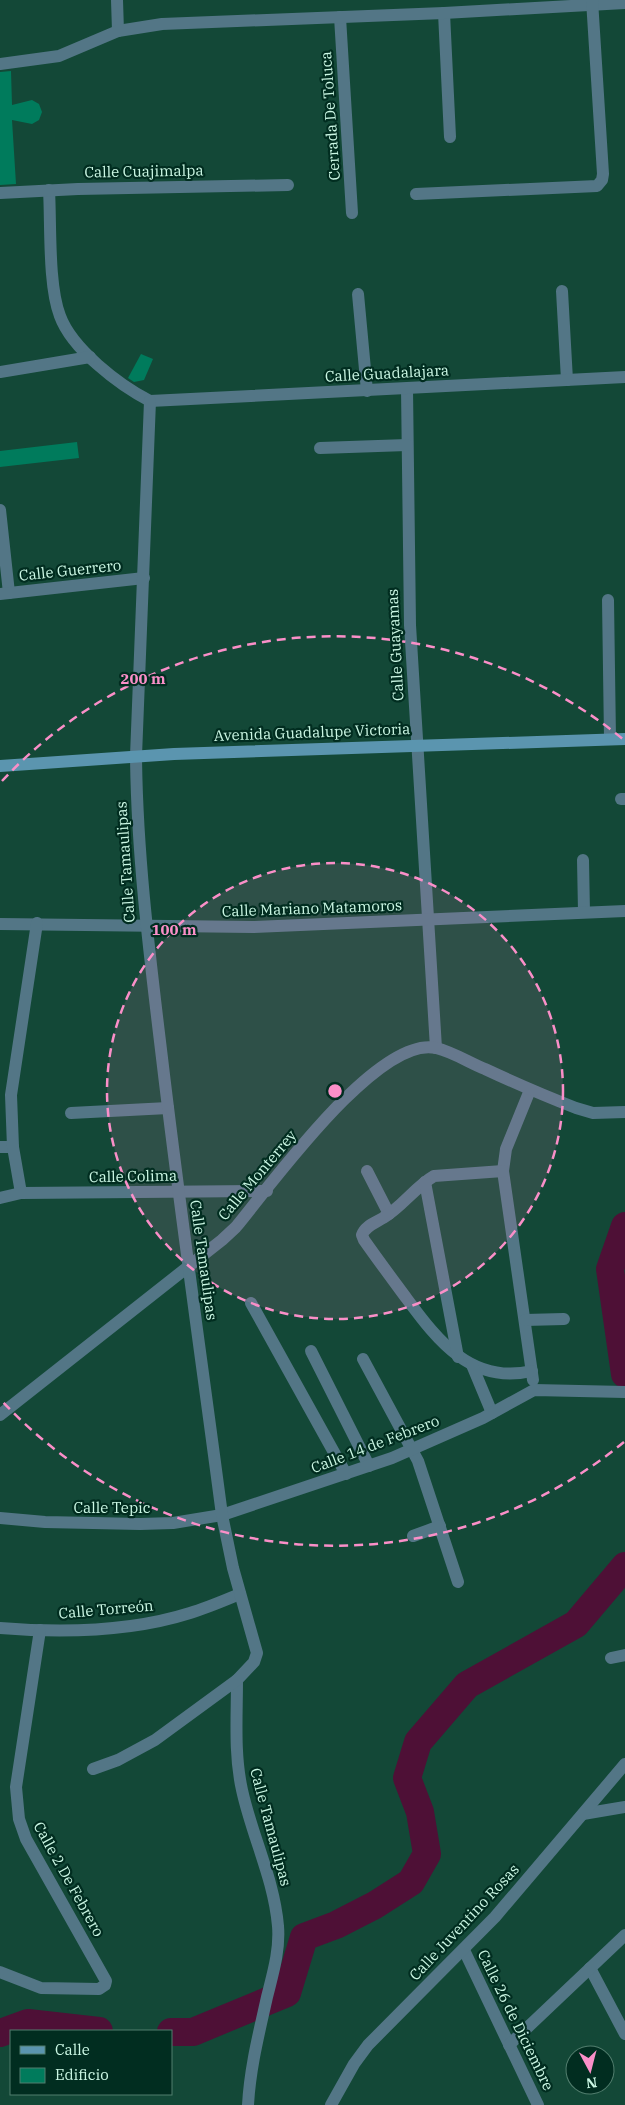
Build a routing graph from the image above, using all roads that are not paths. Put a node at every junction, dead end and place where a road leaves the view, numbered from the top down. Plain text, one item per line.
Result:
1 (117, 0) edge
2 (592, 3) edge
3 (625, 3) edge
4 (444, 13) junction
5 (340, 17) junction
6 (118, 31) junction
7 (0, 64) edge
8 (450, 137) dead end
9 (288, 185) dead end
10 (49, 190) junction
11 (0, 193) edge
12 (416, 194) dead end
13 (352, 213) dead end
14 (562, 291) dead end
15 (358, 294) dead end
16 (90, 357) junction
17 (0, 372) edge
18 (625, 377) edge
19 (567, 380) junction
20 (407, 389) junction
21 (367, 391) junction
22 (150, 401) junction
23 (408, 445) junction
24 (320, 448) dead end
25 (0, 510) edge
26 (144, 578) junction
27 (4, 594) edge
28 (608, 600) dead end
29 (610, 739) junction
30 (625, 739) edge
31 (416, 744) junction
32 (136, 756) junction
33 (0, 766) edge
34 (583, 860) dead end
35 (625, 911) edge
36 (584, 912) junction
37 (430, 920) junction
38 (37, 923) junction
39 (0, 924) edge
40 (146, 925) junction
41 (436, 1048) junction
42 (530, 1090) junction
43 (168, 1108) junction
44 (625, 1112) edge
45 (71, 1113) dead end
46 (0, 1147) edge
47 (13, 1148) junction
48 (367, 1170) dead end
49 (503, 1171) junction
50 (425, 1182) junction
51 (267, 1191) junction
52 (179, 1192) junction
53 (21, 1193) junction
54 (0, 1198) edge
55 (389, 1214) junction
56 (188, 1267) junction
57 (251, 1303) dead end
58 (564, 1319) dead end
59 (525, 1320) junction
60 (311, 1352) dead end
61 (458, 1357) junction
62 (363, 1359) dead end
63 (472, 1365) junction
64 (532, 1371) junction
65 (534, 1390) junction
66 (625, 1392) edge
67 (492, 1413) junction
68 (0, 1415) edge
69 (412, 1449) junction
70 (369, 1466) junction
71 (346, 1474) junction
72 (222, 1515) junction
73 (0, 1518) edge
74 (440, 1526) junction
75 (413, 1536) dead end
76 (458, 1582) dead end
77 (240, 1594) junction
78 (0, 1628) edge
79 (40, 1630) junction
80 (625, 1655) edge
81 (612, 1658) dead end
82 (236, 1680) junction
83 (625, 1764) edge
84 (93, 1769) dead end
85 (625, 1807) edge
86 (583, 1814) junction
87 (625, 1935) edge
88 (464, 1950) junction
89 (590, 1968) junction
90 (0, 1972) edge
91 (625, 2034) edge
92 (509, 2045) junction
93 (248, 2105) edge
94 (331, 2105) edge
95 (538, 2105) edge

1 - 6 street
2 - 3 street
2 - 4 street
2 - 12 street
4 - 5 street
4 - 8 street
5 - 6 street
5 - 13 street, Cerrada De Toluca
6 - 7 street
9 - 10 street, Calle Cuajimalpa
10 - 11 street, Calle Cuajimalpa
10 - 16 street
14 - 19 street
15 - 21 street
16 - 17 street
16 - 22 street
18 - 19 street, Calle Guadalajara
19 - 20 street, Calle Guadalajara
20 - 21 street, Calle Guadalajara
20 - 23 street, Calle Guayamas
21 - 22 street, Calle Guadalajara
22 - 26 street, Calle Tamaulipas
23 - 24 street
23 - 31 street, Calle Guayamas
25 - 27 street
26 - 27 street, Calle Guerrero
26 - 32 street, Calle Tamaulipas
28 - 29 street
29 - 30 main road, Avenida Guadalupe Victoria
29 - 31 main road, Avenida Guadalupe Victoria
31 - 32 main road, Avenida Guadalupe Victoria
31 - 37 street, Calle Guayamas
32 - 33 main road, Avenida Guadalupe Victoria
32 - 40 street, Calle Tamaulipas
34 - 36 street
35 - 36 street, Calle Mariano Matamoros
36 - 37 street, Calle Mariano Matamoros
37 - 40 street, Calle Mariano Matamoros
37 - 41 street, Calle Guayamas
38 - 39 street, Calle Mariano Matamoros
38 - 40 street, Calle Mariano Matamoros
38 - 47 street
40 - 43 street, Calle Tamaulipas
41 - 42 street
41 - 51 street, Calle Monterrey
42 - 44 street
42 - 49 street
43 - 45 street
43 - 52 street, Calle Tamaulipas
46 - 47 street
47 - 53 street
48 - 55 street
49 - 50 street
49 - 59 street
50 - 55 street
50 - 61 street
51 - 52 street, Calle Colima
51 - 56 street, Calle Monterrey
52 - 53 street, Calle Colima
52 - 56 street, Calle Tamaulipas
53 - 54 street, Calle Colima
55 - 61 street
56 - 68 street, Calle Monterrey
56 - 72 street, Calle Tamaulipas
57 - 71 street
58 - 59 street
59 - 64 street
60 - 70 street
61 - 63 street
62 - 69 street
63 - 64 street
63 - 67 street
64 - 65 street
65 - 66 street
65 - 67 street, Calle 14 de Febrero
67 - 69 street, Calle 14 de Febrero
69 - 70 street, Calle 14 de Febrero
69 - 74 street
70 - 71 street, Calle 14 de Febrero
71 - 72 street, Calle 14 de Febrero
72 - 73 street, Calle Tepic
72 - 77 street, Calle Tamaulipas
74 - 75 street
74 - 76 street
77 - 79 street, Calle Torreón
77 - 82 street, Calle Tamaulipas
78 - 79 street, Calle Torreón
79 - 90 street, Calle 2 De Febrero
80 - 81 street
82 - 84 street
82 - 93 street, Calle Tamaulipas
83 - 86 street, Calle Juventino Rosas
85 - 86 street
86 - 88 street, Calle Juventino Rosas
87 - 89 street
88 - 92 street, Calle 26 de Diciembre
88 - 94 street, Calle Juventino Rosas
89 - 91 street
89 - 92 street
92 - 95 street, Calle 26 de Diciembre

